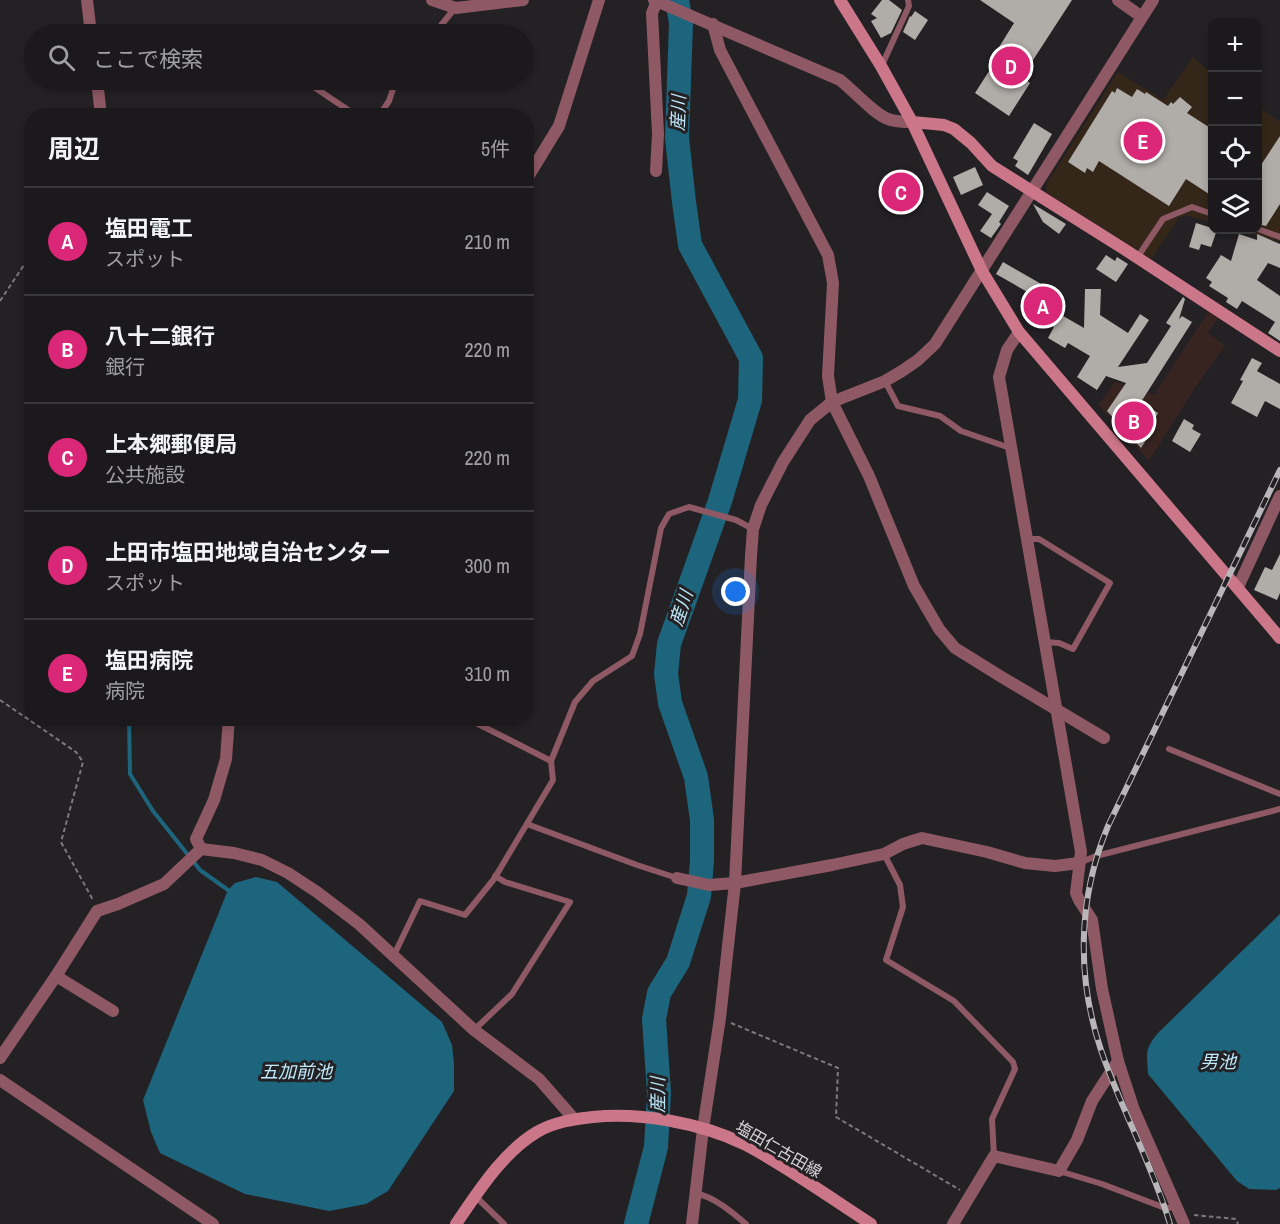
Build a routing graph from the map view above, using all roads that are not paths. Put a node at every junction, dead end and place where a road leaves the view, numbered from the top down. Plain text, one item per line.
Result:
1 (87, 0) edge
2 (432, 0) edge
3 (523, 0) edge
4 (599, 0) edge
5 (840, 0) edge
6 (908, 0) edge
7 (1118, 0) edge
8 (1153, 0) edge
9 (657, 1) edge
10 (456, 8) junction
11 (1142, 17) junction
12 (708, 23) junction
13 (90, 24) edge
14 (442, 24) edge
15 (882, 66) junction
16 (98, 90) edge
17 (318, 90) edge
18 (392, 90) edge
19 (100, 108) edge
20 (345, 108) edge
21 (384, 108) edge
22 (912, 122) junction
23 (534, 167) edge
24 (656, 171) dead end
25 (1032, 191) junction
26 (1208, 213) edge
27 (1262, 231) edge
28 (1280, 237) edge
29 (1137, 258) junction
30 (982, 271) junction
31 (1019, 332) junction
32 (1280, 351) edge
33 (885, 381) junction
34 (832, 402) junction
35 (1011, 448) junction
36 (1280, 496) edge
37 (1276, 515) edge
38 (753, 529) junction
39 (1027, 539) junction
40 (1238, 587) junction
41 (1280, 638) edge
42 (1045, 642) junction
43 (1057, 710) junction
44 (228, 726) edge
45 (482, 726) edge
46 (1104, 738) dead end
47 (1169, 749) dead end
48 (551, 760) junction
49 (1280, 794) edge
50 (1280, 809) edge
51 (527, 824) junction
52 (201, 849) junction
53 (884, 854) junction
54 (1079, 863) junction
55 (495, 876) junction
56 (677, 878) joint
57 (735, 883) junction
58 (394, 955) junction
59 (56, 976) junction
60 (113, 1011) dead end
61 (474, 1029) junction
62 (0, 1058) edge
63 (1118, 1061) junction
64 (0, 1080) edge
65 (574, 1119) junction
66 (703, 1129) junction
67 (994, 1156) junction
68 (1059, 1172) junction
69 (697, 1194) junction
70 (475, 1196) junction
71 (1180, 1215) edge
72 (213, 1224) edge
73 (456, 1224) edge
74 (504, 1224) edge
75 (692, 1224) edge
76 (746, 1224) edge
77 (871, 1224) edge
78 (953, 1224) edge

1 - 13 street
2 - 10 street
3 - 10 street
4 - 23 street
5 - 15 street
6 - 15 lane
7 - 11 street
8 - 11 street
9 - 12 street
9 - 24 street
10 - 14 lane
11 - 25 street
12 - 22 street
12 - 34 street
15 - 22 street
16 - 19 street
17 - 20 lane
18 - 21 lane
22 - 25 street
22 - 30 street
25 - 29 street
25 - 30 street
26 - 29 lane
27 - 28 lane
29 - 32 street
30 - 31 street
30 - 33 street
31 - 35 street
31 - 40 street
33 - 34 street
33 - 35 lane
34 - 38 street
34 - 43 street
35 - 39 street
36 - 37 street
37 - 40 street
38 - 48 lane
38 - 57 street
39 - 42 street
39 - 42 lane
40 - 41 street
42 - 43 street
43 - 46 street
43 - 54 street
44 - 52 street
45 - 48 lane
47 - 49 lane
48 - 51 lane
50 - 54 lane
51 - 55 lane
51 - 56 lane
52 - 58 street
52 - 59 street
53 - 54 street
53 - 57 street
53 - 67 lane
54 - 63 street
55 - 58 lane
55 - 61 lane
56 - 57 street
57 - 66 street
58 - 61 street
59 - 60 street
59 - 62 street
61 - 65 street
63 - 68 street
63 - 71 street
64 - 72 street
65 - 66 street, 塩田仁古田線
65 - 70 street, 塩田仁古田線
66 - 69 street
66 - 77 street, 塩田仁古田線
67 - 68 street
67 - 78 street
68 - 71 lane
69 - 75 street
69 - 76 lane
70 - 73 street, 塩田仁古田線
70 - 74 lane

